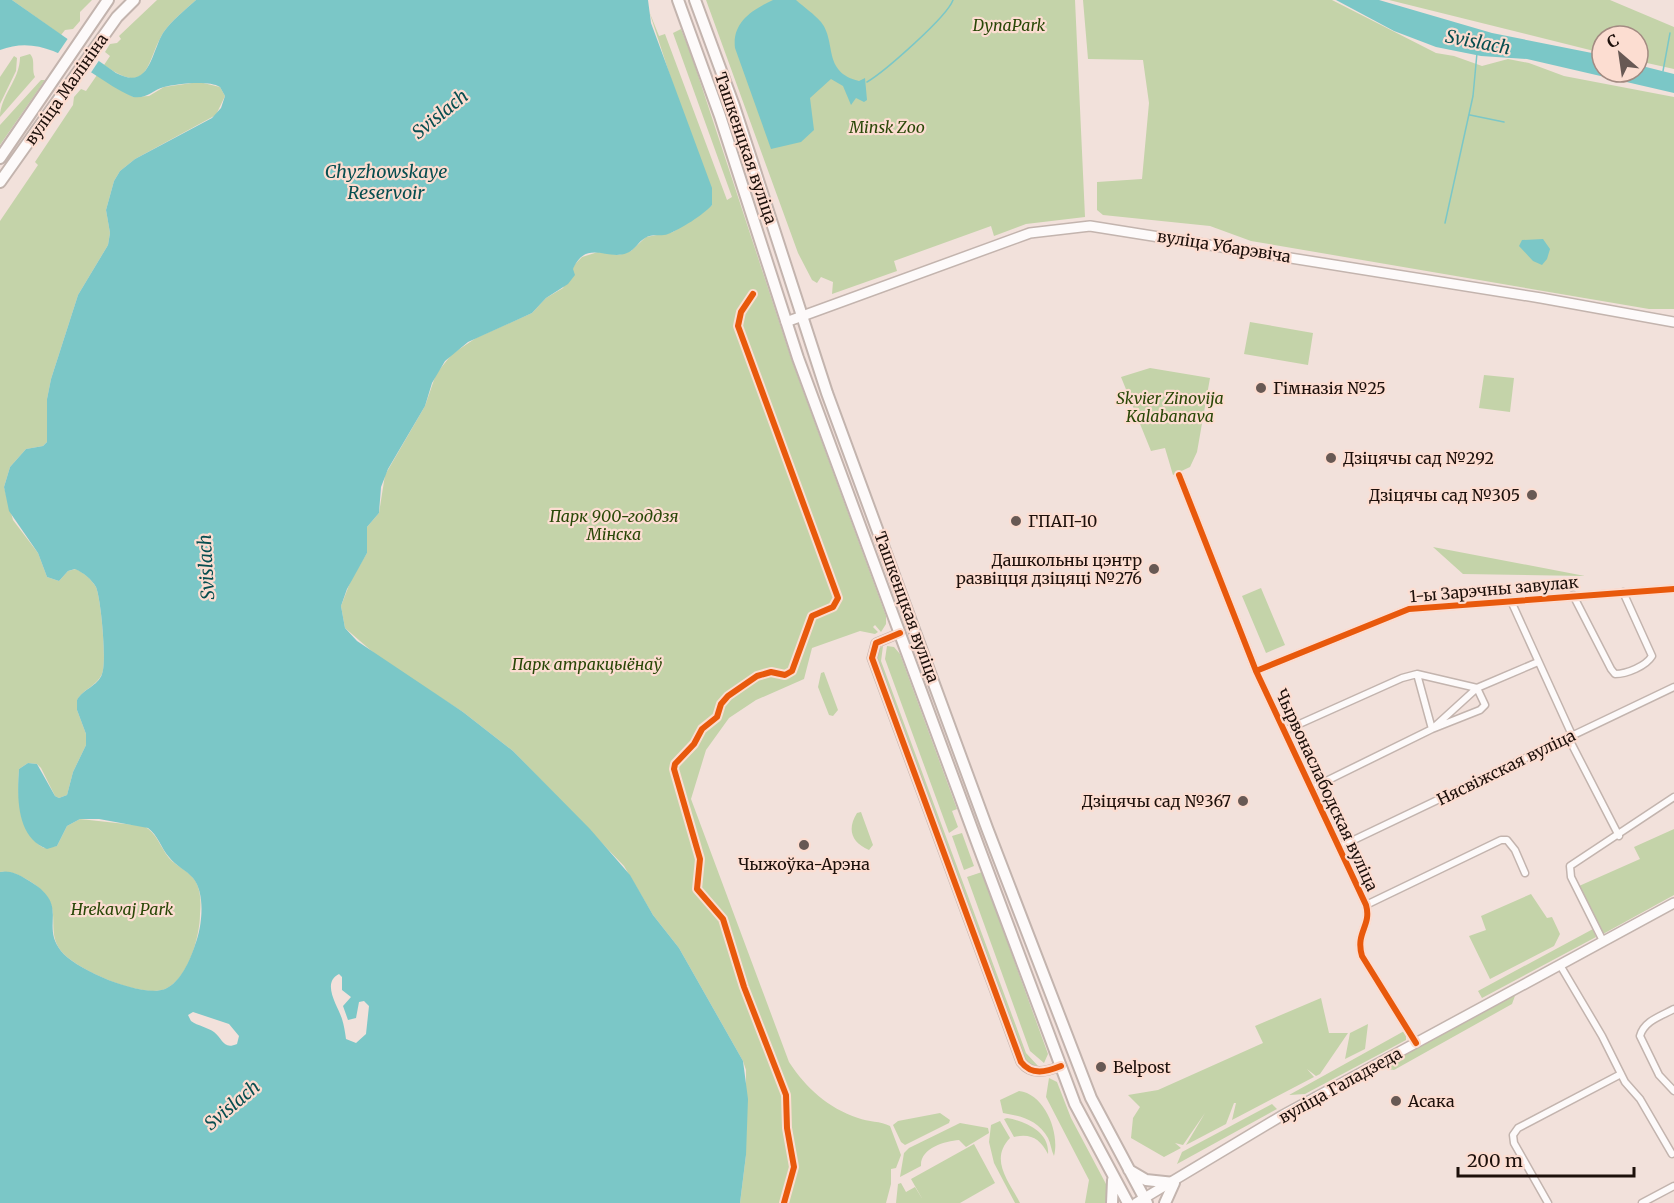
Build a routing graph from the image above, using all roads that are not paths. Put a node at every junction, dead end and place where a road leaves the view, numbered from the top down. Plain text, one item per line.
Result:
1 (108, 0) edge
2 (135, 0) edge
3 (678, 0) edge
4 (695, 0) edge
5 (0, 158) edge
6 (0, 182) edge
7 (802, 317) junction
8 (786, 322) junction
9 (1674, 322) edge
10 (1179, 475) dead end
11 (1674, 589) edge
12 (1623, 592) junction
13 (1573, 595) junction
14 (1511, 601) junction
15 (914, 628) junction
16 (900, 633) junction
17 (1538, 662) junction
18 (1256, 671) junction
19 (1417, 674) junction
20 (1674, 687) edge
21 (1477, 688) junction
22 (1432, 729) junction
23 (1286, 730) junction
24 (1570, 736) junction
25 (1312, 788) junction
26 (1674, 797) edge
27 (1619, 836) junction
28 (1339, 847) junction
29 (1525, 873) dead end
30 (1674, 903) edge
31 (1366, 905) junction
32 (1603, 942) junction
33 (1560, 964) junction
34 (1674, 1009) edge
35 (1416, 1043) junction
36 (1075, 1060) junction
37 (1061, 1066) junction
38 (1621, 1074) junction
39 (1674, 1091) edge
40 (1672, 1154) dead end
41 (1127, 1167) junction
42 (1113, 1174) junction
43 (1174, 1183) junction
44 (1674, 1186) edge
45 (1142, 1201) edge
46 (1112, 1203) edge
47 (1128, 1203) edge
48 (1165, 1203) edge
49 (1548, 1203) edge
50 (1642, 1203) edge

1 - 5 main road, вуліца Малініна
2 - 6 main road, вуліца Малініна
3 - 8 main road, Ташкенцкая вуліца
4 - 7 main road, Ташкенцкая вуліца
7 - 8 main road, вуліца Убарэвіча
7 - 9 main road, вуліца Убарэвіча
7 - 15 main road, Ташкенцкая вуліца
8 - 16 main road, Ташкенцкая вуліца
10 - 18 street, Чырвонаслабодская вуліца
11 - 12 street, 1-ы Зарэчны завулак
12 - 13 street, 1-ы Зарэчны завулак
12 - 13 street
13 - 14 street, 1-ы Зарэчны завулак
14 - 17 street
14 - 18 street, 1-ы Зарэчны завулак
15 - 16 main road
15 - 36 main road, Ташкенцкая вуліца
16 - 37 main road, Ташкенцкая вуліца
16 - 37 street
17 - 21 street
17 - 24 street
18 - 23 street, Чырвонаслабодская вуліца
19 - 21 street
19 - 22 street
19 - 23 street
20 - 24 street, Нясвіжская вуліца
21 - 22 street
21 - 22 street
22 - 25 street
23 - 25 street, Чырвонаслабодская вуліца
24 - 27 street
24 - 28 street, Нясвіжская вуліца
25 - 28 street, Чырвонаслабодская вуліца
26 - 27 street
27 - 32 street
28 - 31 street, Чырвонаслабодская вуліца
29 - 31 street
30 - 32 main road, вуліца Галадзеда
31 - 35 street, Чырвонаслабодская вуліца
32 - 33 main road, вуліца Галадзеда
33 - 35 main road, вуліца Галадзеда
33 - 38 street
34 - 39 street
35 - 43 main road, вуліца Галадзеда
36 - 37 main road
36 - 41 main road, Ташкенцкая вуліца
37 - 42 main road, Ташкенцкая вуліца
38 - 40 street
38 - 49 street
41 - 43 main road
41 - 45 main road, Ташкенцкая вуліца
42 - 46 main road
42 - 47 main road, Ташкенцкая вуліца
43 - 45 main road, вуліца Галадзеда
43 - 48 main road
44 - 50 street

